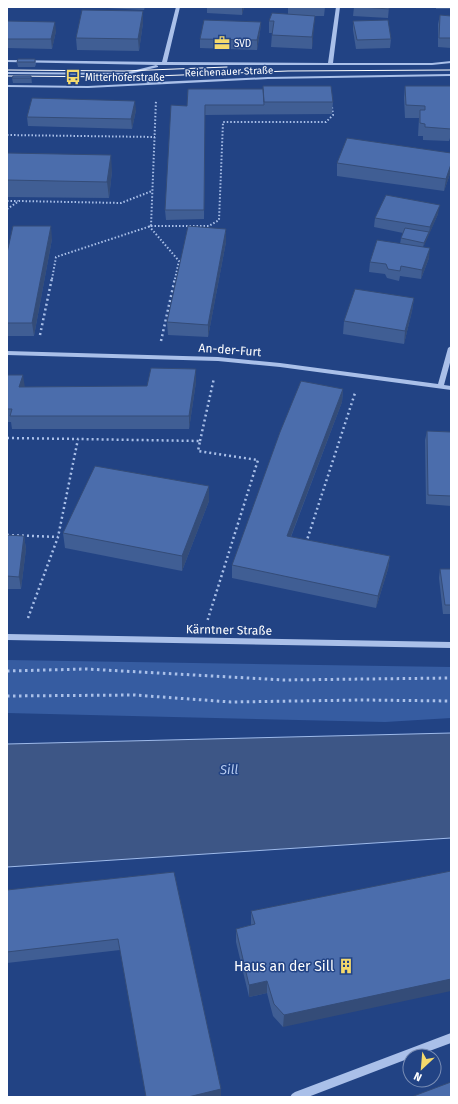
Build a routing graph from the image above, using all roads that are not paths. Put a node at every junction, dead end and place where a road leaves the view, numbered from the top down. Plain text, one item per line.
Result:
1 (178, 7) edge
2 (338, 7) edge
3 (7, 61) edge
4 (451, 62) edge
5 (164, 64) junction
6 (330, 64) junction
7 (7, 73) edge
8 (124, 74) junction
9 (451, 75) edge
10 (156, 84) junction
11 (7, 86) edge
12 (451, 348) edge
13 (7, 353) edge
14 (440, 387) junction
15 (451, 388) edge
16 (7, 637) edge
17 (451, 645) edge
18 (451, 1038) edge
19 (295, 1097) edge

1 - 5 street
2 - 6 street
3 - 5 street, Reichenauer Straße
4 - 6 street, Reichenauer Straße
5 - 6 street, Reichenauer Straße
5 - 8 street
7 - 8 street
8 - 10 street
9 - 10 street, Reichenauer Straße
10 - 11 street, Reichenauer Straße
12 - 14 street
13 - 14 street, An-der-Furt
14 - 15 street, An-der-Furt
16 - 17 street, Kärntner Straße
18 - 19 street

